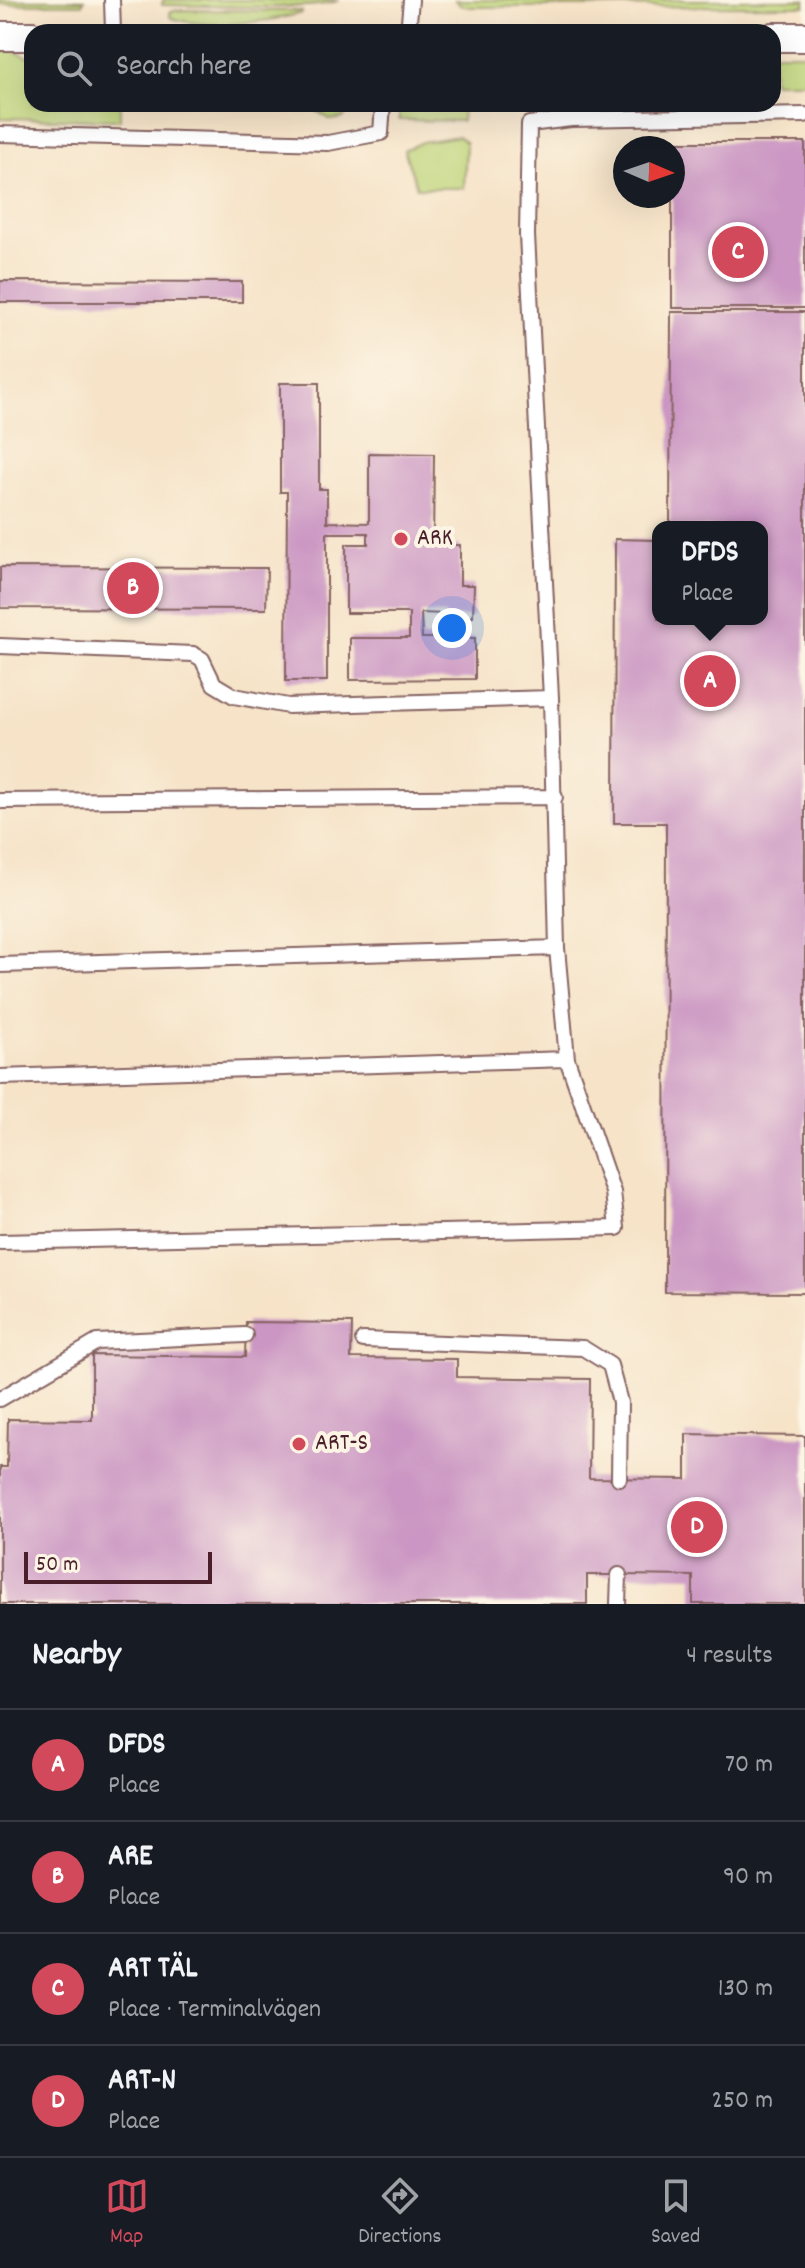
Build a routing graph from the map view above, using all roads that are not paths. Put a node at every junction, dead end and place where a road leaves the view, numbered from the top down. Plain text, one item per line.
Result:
1 (112, 0) edge
2 (411, 0) edge
3 (113, 24) edge
4 (409, 24) edge
5 (0, 36) edge
6 (24, 36) edge
7 (781, 37) edge
8 (805, 37) edge
9 (382, 112) edge
10 (805, 115) edge
11 (0, 134) edge
12 (0, 646) edge
13 (551, 698) junction
14 (555, 797) junction
15 (0, 801) edge
16 (557, 948) junction
17 (0, 965) edge
18 (567, 1059) junction
19 (0, 1077) edge
20 (0, 1242) edge
21 (245, 1335) dead end
22 (363, 1340) dead end
23 (0, 1399) edge
24 (619, 1478) dead end
25 (619, 1575) dead end
26 (618, 1604) edge

1 - 3 lane
2 - 4 lane
5 - 6 street
7 - 8 street
9 - 11 lane
10 - 13 lane
12 - 13 lane
13 - 14 lane
14 - 15 lane
14 - 16 lane
16 - 17 lane
16 - 18 lane
18 - 19 lane
18 - 20 lane
21 - 23 lane
22 - 24 lane
25 - 26 lane

